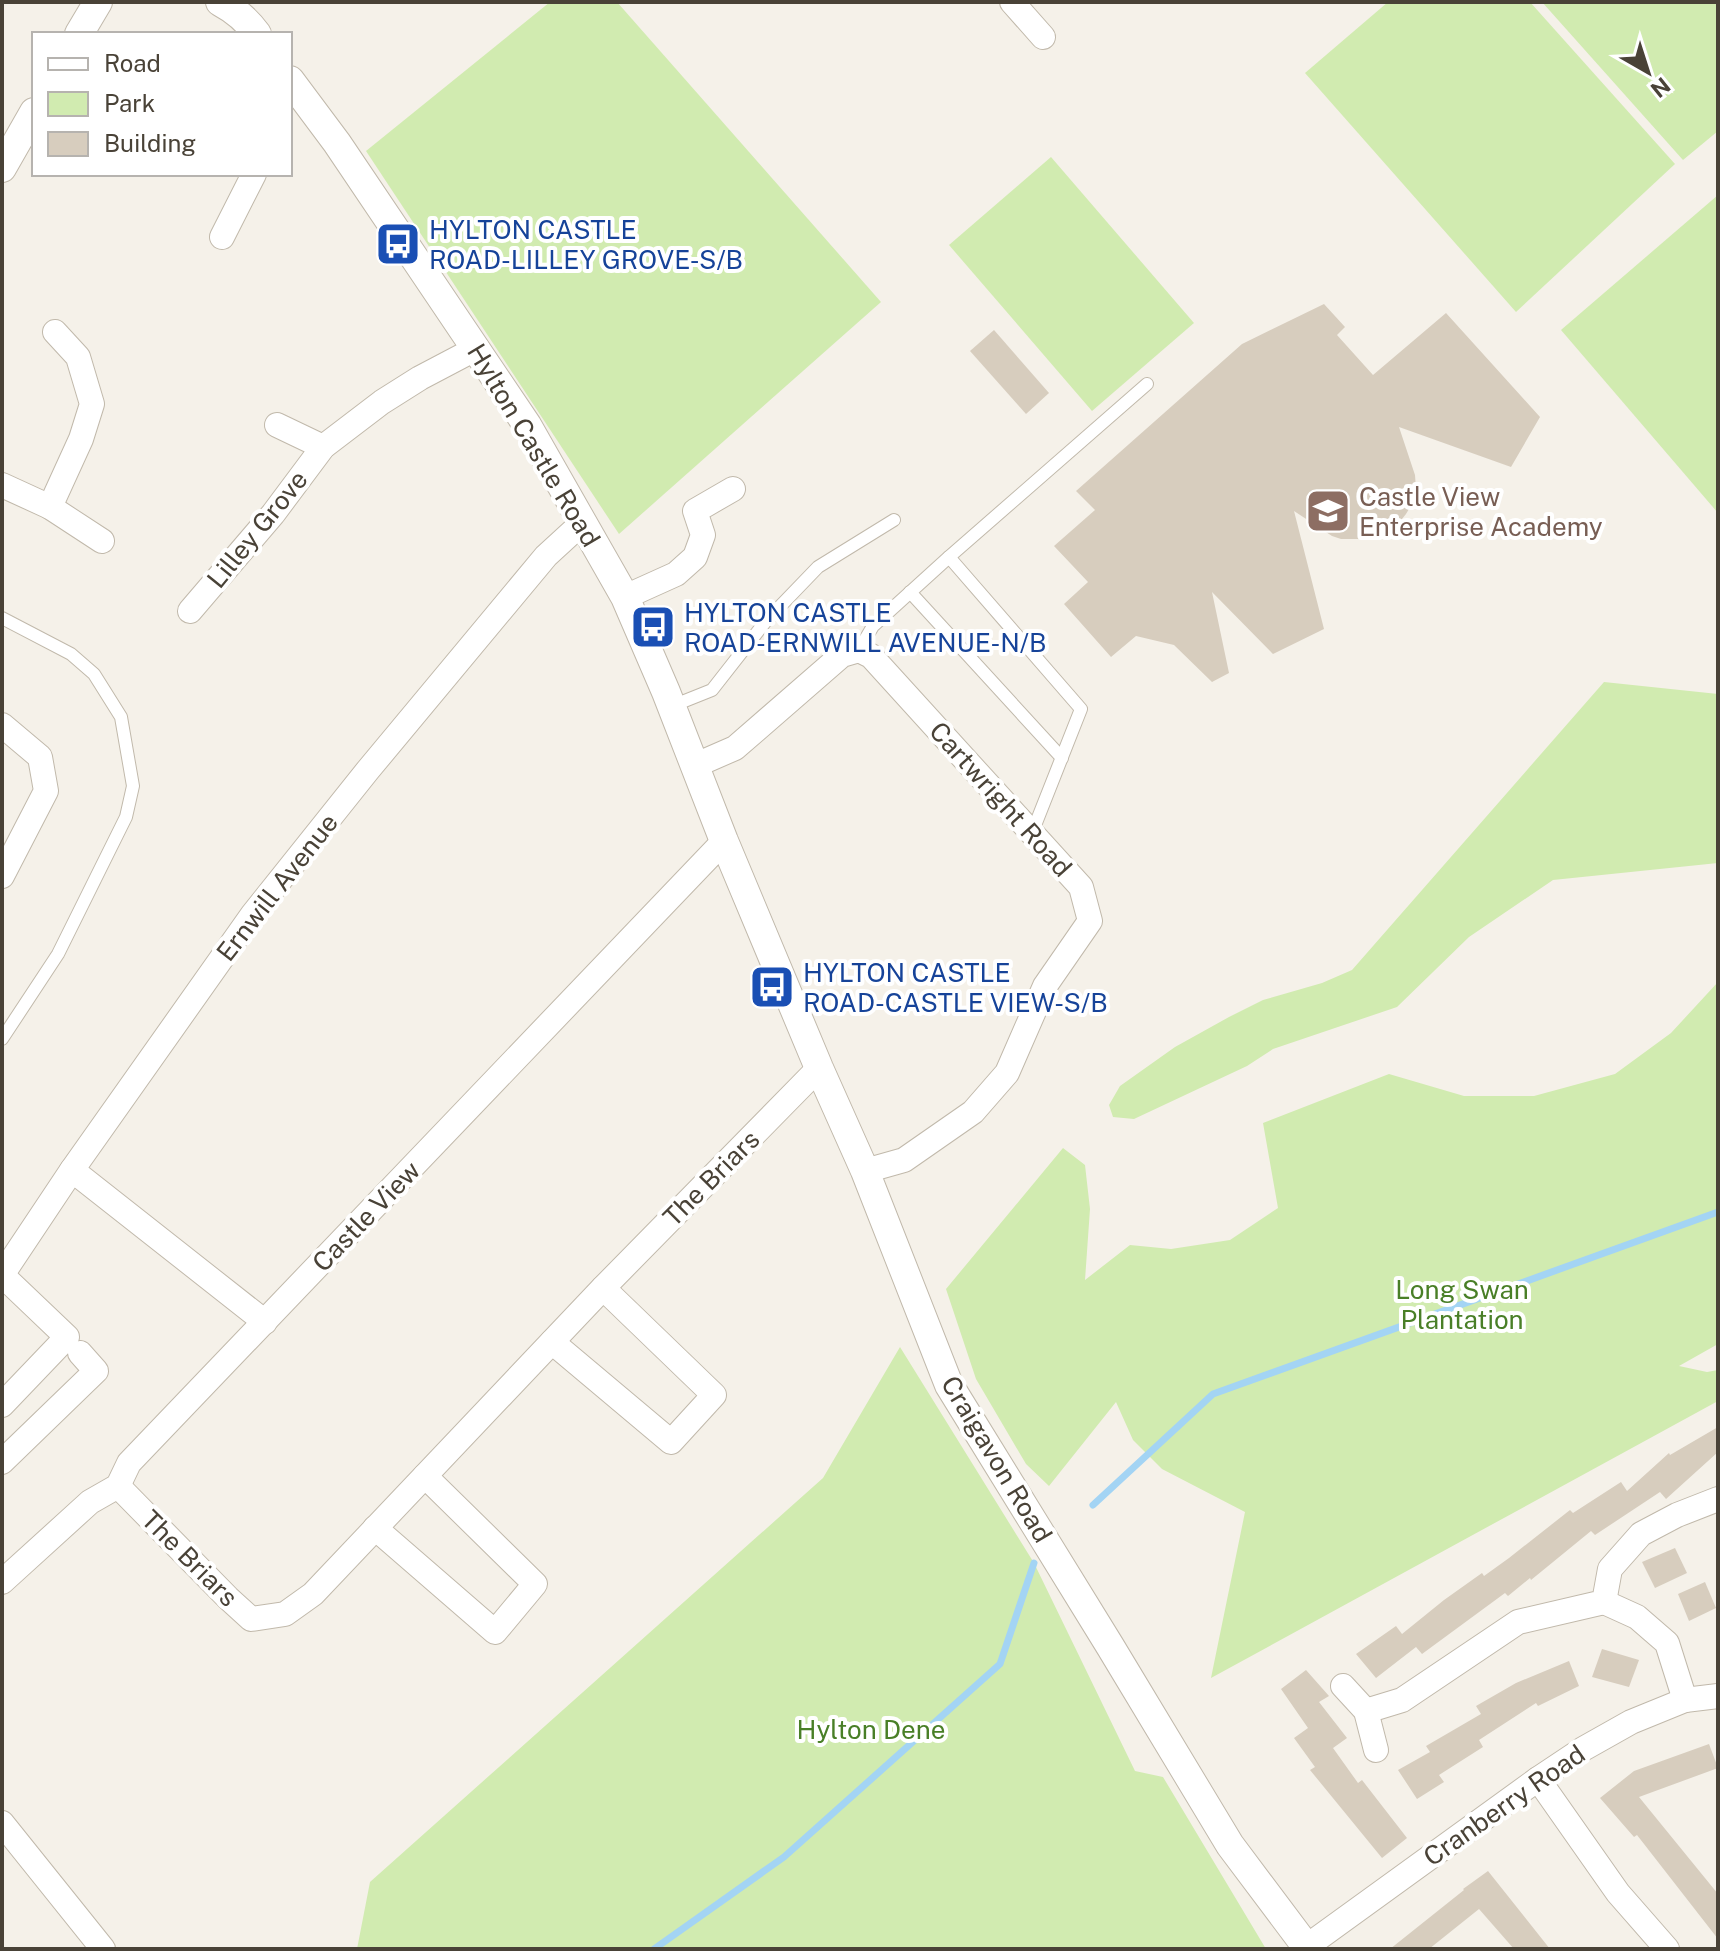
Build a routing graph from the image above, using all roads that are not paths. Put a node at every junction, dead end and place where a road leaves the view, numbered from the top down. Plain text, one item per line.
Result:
1 (98, 2) edge
2 (1012, 2) edge
3 (226, 4) edge
4 (80, 32) edge
5 (256, 32) edge
6 (1043, 37) dead end
7 (293, 93) edge
8 (32, 116) edge
9 (2, 168) edge
10 (253, 176) edge
11 (222, 237) dead end
12 (55, 332) dead end
13 (477, 348) junction
14 (1147, 384) dead end
15 (277, 425) dead end
16 (323, 447) junction
17 (2, 485) edge
18 (733, 489) dead end
19 (50, 507) junction
20 (894, 520) dead end
21 (582, 523) junction
22 (102, 541) dead end
23 (949, 557) junction
24 (910, 592) junction
25 (625, 597) junction
26 (190, 611) dead end
27 (2, 618) edge
28 (859, 650) junction
29 (672, 706) junction
30 (2, 725) edge
31 (1062, 758) junction
32 (696, 765) junction
33 (1032, 833) junction
34 (724, 841) junction
35 (2, 876) edge
36 (2, 1039) edge
37 (819, 1068) junction
38 (72, 1170) junction
39 (865, 1171) junction
40 (2, 1275) edge
41 (603, 1288) junction
42 (265, 1322) junction
43 (552, 1342) junction
44 (80, 1353) dead end
45 (2, 1405) edge
46 (2, 1413) edge
47 (27, 1437) junction
48 (2, 1462) edge
49 (425, 1476) junction
50 (118, 1486) junction
51 (1718, 1499) edge
52 (375, 1528) junction
53 (2, 1582) edge
54 (1604, 1602) junction
55 (1343, 1686) dead end
56 (1718, 1696) edge
57 (1685, 1700) junction
58 (1366, 1711) junction
59 (1376, 1750) dead end
60 (1538, 1779) junction
61 (2, 1823) edge
62 (1307, 1948) edge
63 (103, 1949) edge
64 (1667, 1949) edge

1 - 4 street
2 - 6 street
3 - 5 street
7 - 13 street, Hylton Castle Road
8 - 9 street
10 - 11 street
12 - 19 street
13 - 16 street, Lilley Grove
13 - 21 street, Hylton Castle Road
14 - 23 lane
15 - 16 street, Lilley Grove
16 - 26 street, Lilley Grove
17 - 19 street
18 - 25 street
19 - 22 street
20 - 29 lane
21 - 25 street, Hylton Castle Road
21 - 38 street, Ernwill Avenue
23 - 24 lane
23 - 31 lane
24 - 28 lane
24 - 31 lane
25 - 29 street, Hylton Castle Road
27 - 36 lane
28 - 32 street
28 - 33 street, Cartwright Road
29 - 32 street, Hylton Castle Road
30 - 35 street
31 - 33 lane
32 - 34 street, Hylton Castle Road
33 - 39 street, Cartwright Road
34 - 37 street, Craigavon Road
34 - 42 street, Castle View
37 - 39 street, Craigavon Road
37 - 41 street, The Briars
38 - 40 street, Ernwill Avenue
38 - 42 street
39 - 62 street, Craigavon Road
40 - 45 street
41 - 43 street, The Briars
41 - 43 street
42 - 50 street, Castle View
43 - 49 street, The Briars
44 - 47 street
46 - 47 street
47 - 48 street
49 - 52 street, The Briars
49 - 52 street
50 - 52 street, The Briars
50 - 53 street, Castle View
51 - 54 street
54 - 57 street
54 - 58 street
55 - 58 street
56 - 57 street, Cranberry Road
57 - 60 street, Cranberry Road
58 - 59 street
60 - 62 street, Cranberry Road
60 - 64 street
61 - 63 street

